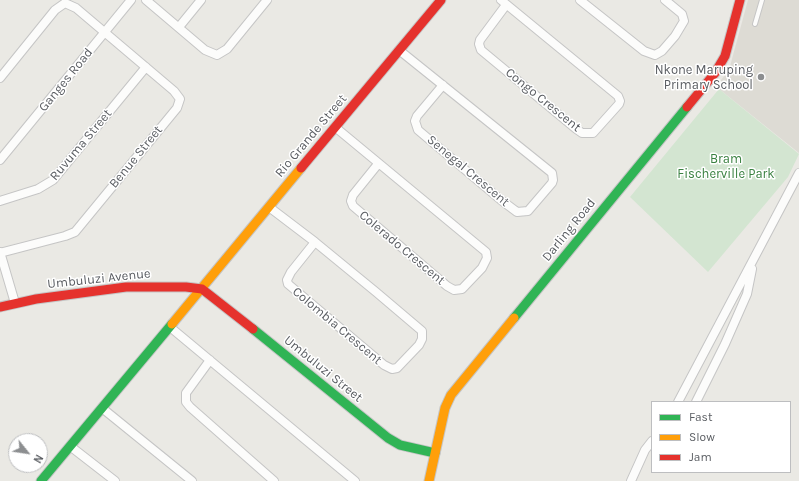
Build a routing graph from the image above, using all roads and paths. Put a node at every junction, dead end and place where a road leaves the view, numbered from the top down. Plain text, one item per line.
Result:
1 (131, 0) edge
2 (146, 0) edge
3 (201, 0) edge
4 (267, 0) edge
5 (441, 0) edge
6 (580, 0) edge
7 (666, 0) edge
8 (740, 0) edge
9 (762, 0) edge
10 (503, 2) edge
11 (755, 24) dead end
12 (179, 27) junction
13 (105, 32) junction
14 (399, 50) junction
15 (146, 67) junction
16 (0, 78) edge
17 (443, 85) junction
18 (335, 127) junction
19 (0, 160) edge
20 (378, 164) junction
21 (799, 173) edge
22 (0, 201) edge
23 (269, 207) junction
24 (315, 242) junction
25 (0, 252) edge
26 (752, 264) junction
27 (202, 289) junction
28 (15, 303) junction
29 (0, 308) edge
30 (170, 327) junction
31 (210, 360) junction
32 (679, 401) edge
33 (696, 401) edge
34 (102, 408) junction
35 (651, 442) edge
36 (70, 446) junction
37 (435, 453) junction
38 (41, 481) edge
39 (115, 481) edge
40 (192, 481) edge
41 (274, 481) edge
42 (355, 481) edge
43 (430, 481) edge
44 (631, 481) edge

1 - 13 street, Ganges Road
2 - 12 street
3 - 12 street
4 - 12 street
5 - 14 street, Rio Grande Street
6 - 7 street
8 - 37 street, Darling Road
9 - 11 lane
10 - 10 street, Congo Crescent
13 - 15 street, Benue Street
13 - 16 street, Benue Street
13 - 19 street, Ganges Road
14 - 17 street, Senegal Crescent
14 - 18 street, Rio Grande Street
15 - 22 street, Ruvuma Street
15 - 25 street, Benue Street
17 - 17 street, Senegal Crescent
18 - 20 street, Colerado Crescent
18 - 23 street, Rio Grande Street
20 - 20 street, Colerado Crescent
21 - 26 street
23 - 24 street, Colombia Crescent
23 - 27 street, Rio Grande Street
24 - 24 street, Colombia Crescent
25 - 28 street
26 - 32 street
26 - 33 street
27 - 28 street, Umbuluzi Avenue
27 - 30 street, Rio Grande Street
27 - 37 street, Umbuluzi Street
28 - 29 street, Umbuluzi Avenue
30 - 31 street
30 - 34 street, Rio Grande Street
31 - 41 street
31 - 42 street
34 - 36 street, Rio Grande Street
34 - 40 street
35 - 44 street
36 - 38 street, Rio Grande Street
36 - 39 street
37 - 43 street, Darling Road

